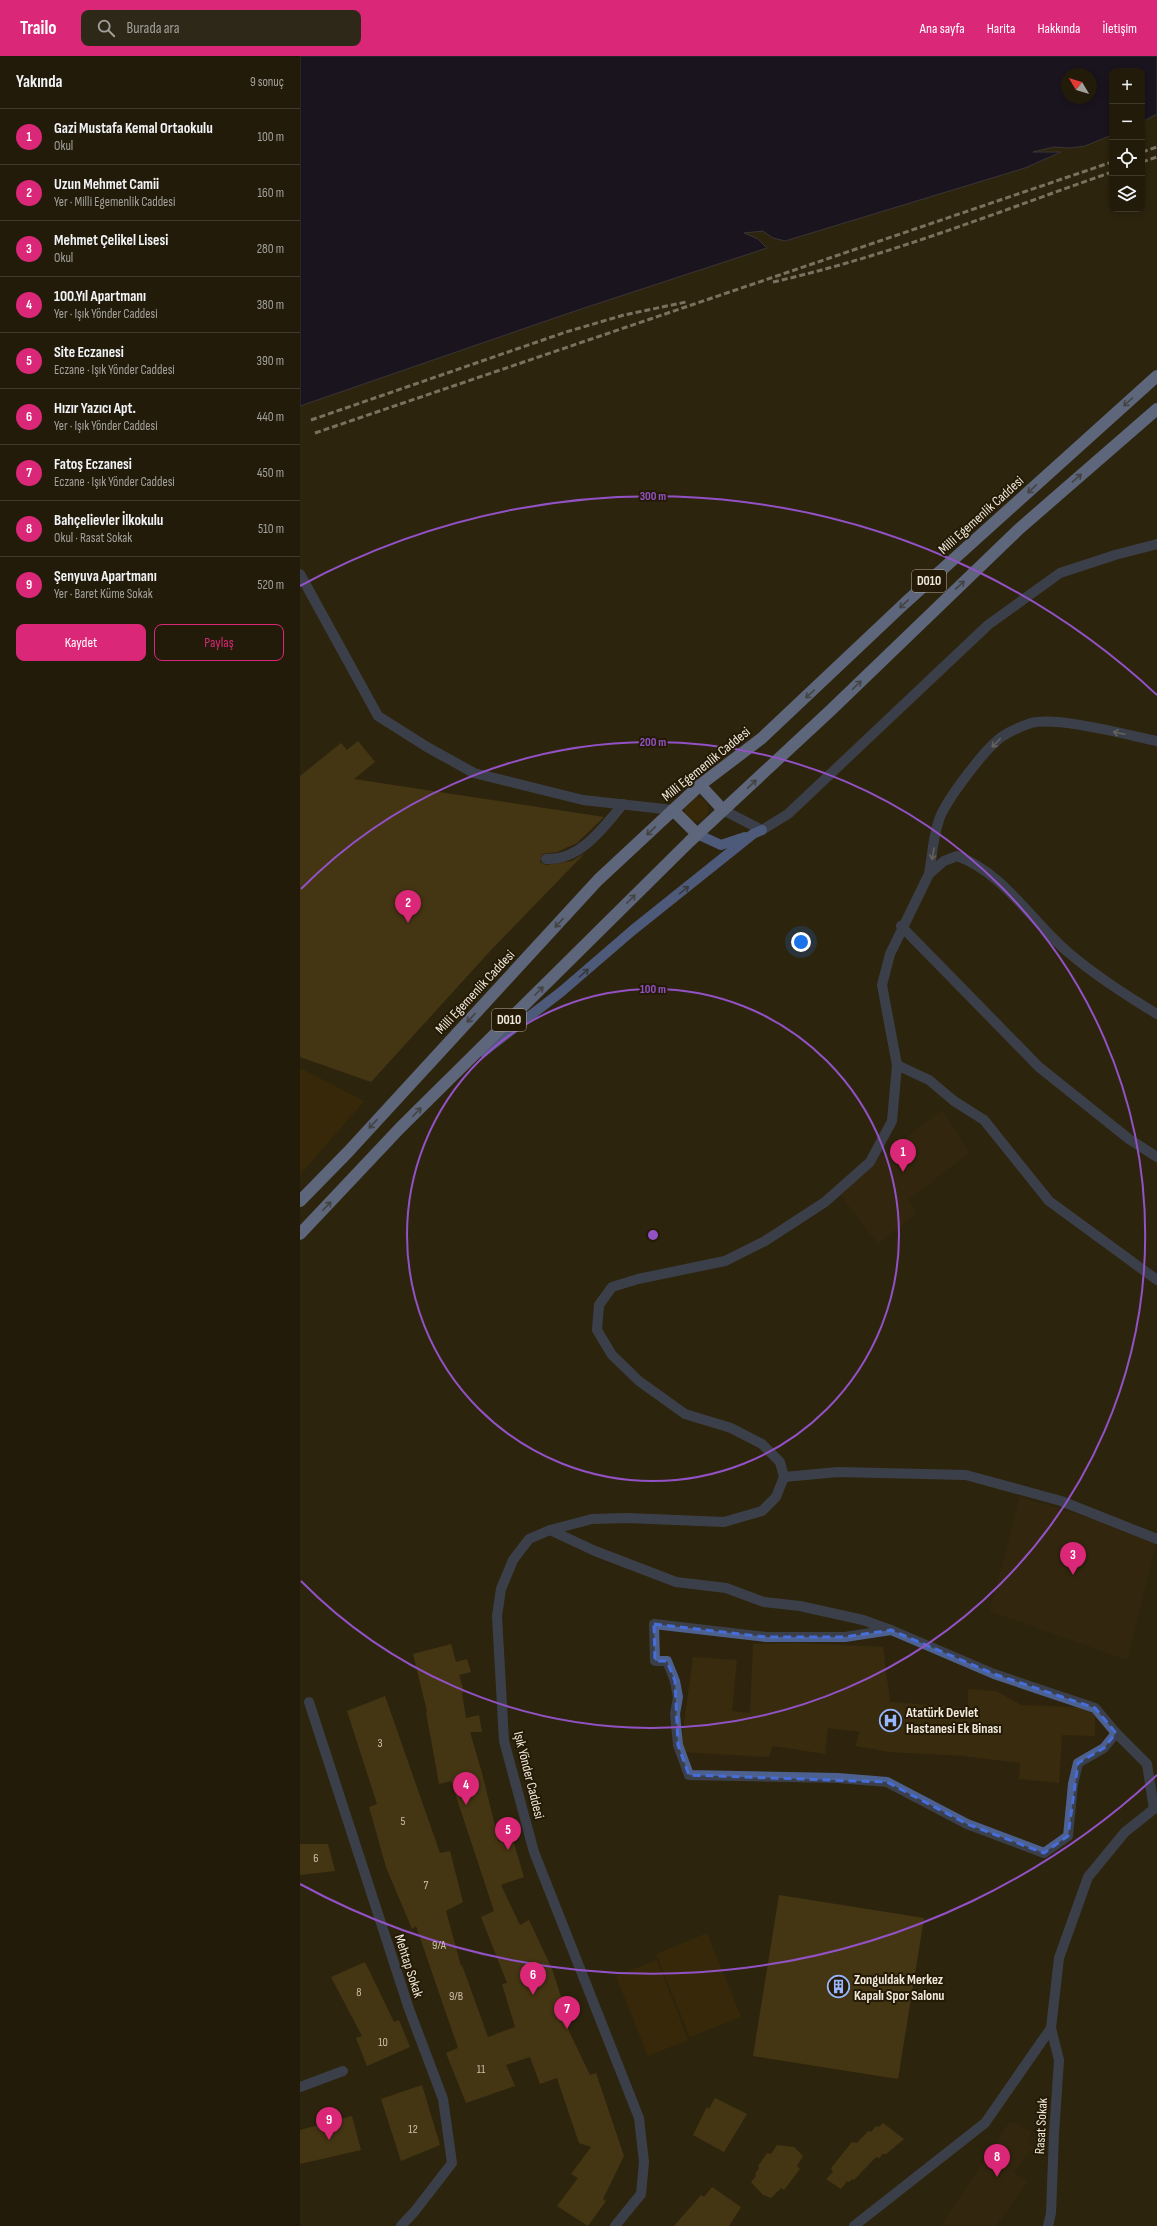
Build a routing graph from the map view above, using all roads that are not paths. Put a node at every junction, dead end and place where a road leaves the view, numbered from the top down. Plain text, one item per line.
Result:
1 (1157, 376) edge
2 (1157, 409) edge
3 (1157, 544) edge
4 (300, 574) edge
5 (1157, 741) edge
6 (700, 785) junction
7 (623, 804) junction
8 (673, 810) junction
9 (723, 810) junction
10 (757, 832) junction
11 (697, 834) junction
12 (546, 859) dead end
13 (929, 874) junction
14 (901, 926) junction
15 (1157, 1014) edge
16 (897, 1065) junction
17 (454, 1075) junction
18 (1157, 1157) edge
19 (300, 1201) edge
20 (300, 1234) edge
21 (1157, 1280) edge
22 (784, 1477) junction
23 (550, 1530) junction
24 (1157, 1539) edge
25 (891, 1630) junction
26 (309, 1702) dead end
27 (1116, 1733) junction
28 (1051, 2028) junction
29 (343, 2071) dead end
30 (300, 2087) edge
31 (401, 2226) edge
32 (615, 2226) edge
33 (854, 2226) edge
34 (1048, 2226) edge

1 -> 6 highway, Milli Egemenlik Caddesi / D010
9 -> 2 highway, D010
3 - 10 street
4 - 7 street
5 -> 13 street
6 - 8 highway, Milli Egemenlik Caddesi / D010
6 - 9 highway
7 - 8 street
7 - 12 street
8 - 11 highway
8 -> 19 highway, Milli Egemenlik Caddesi / D010
9 - 10 street
9 - 11 highway, D010
10 - 11 main road
17 -> 10 main road
17 -> 11 highway, D010
13 - 14 street
13 - 15 street
14 - 16 street
14 - 18 street
16 - 21 street
16 - 22 street
20 -> 17 highway, D010
22 - 23 street, Işık Yönder Caddesi
22 - 24 street
23 - 25 street
23 - 32 street, Işık Yönder Caddesi
25 - 27 street
25 - 27 street
26 - 31 street, Mehtap Sokak
27 - 28 street
28 - 33 street
28 - 34 street, Rasat Sokak
29 - 30 street

